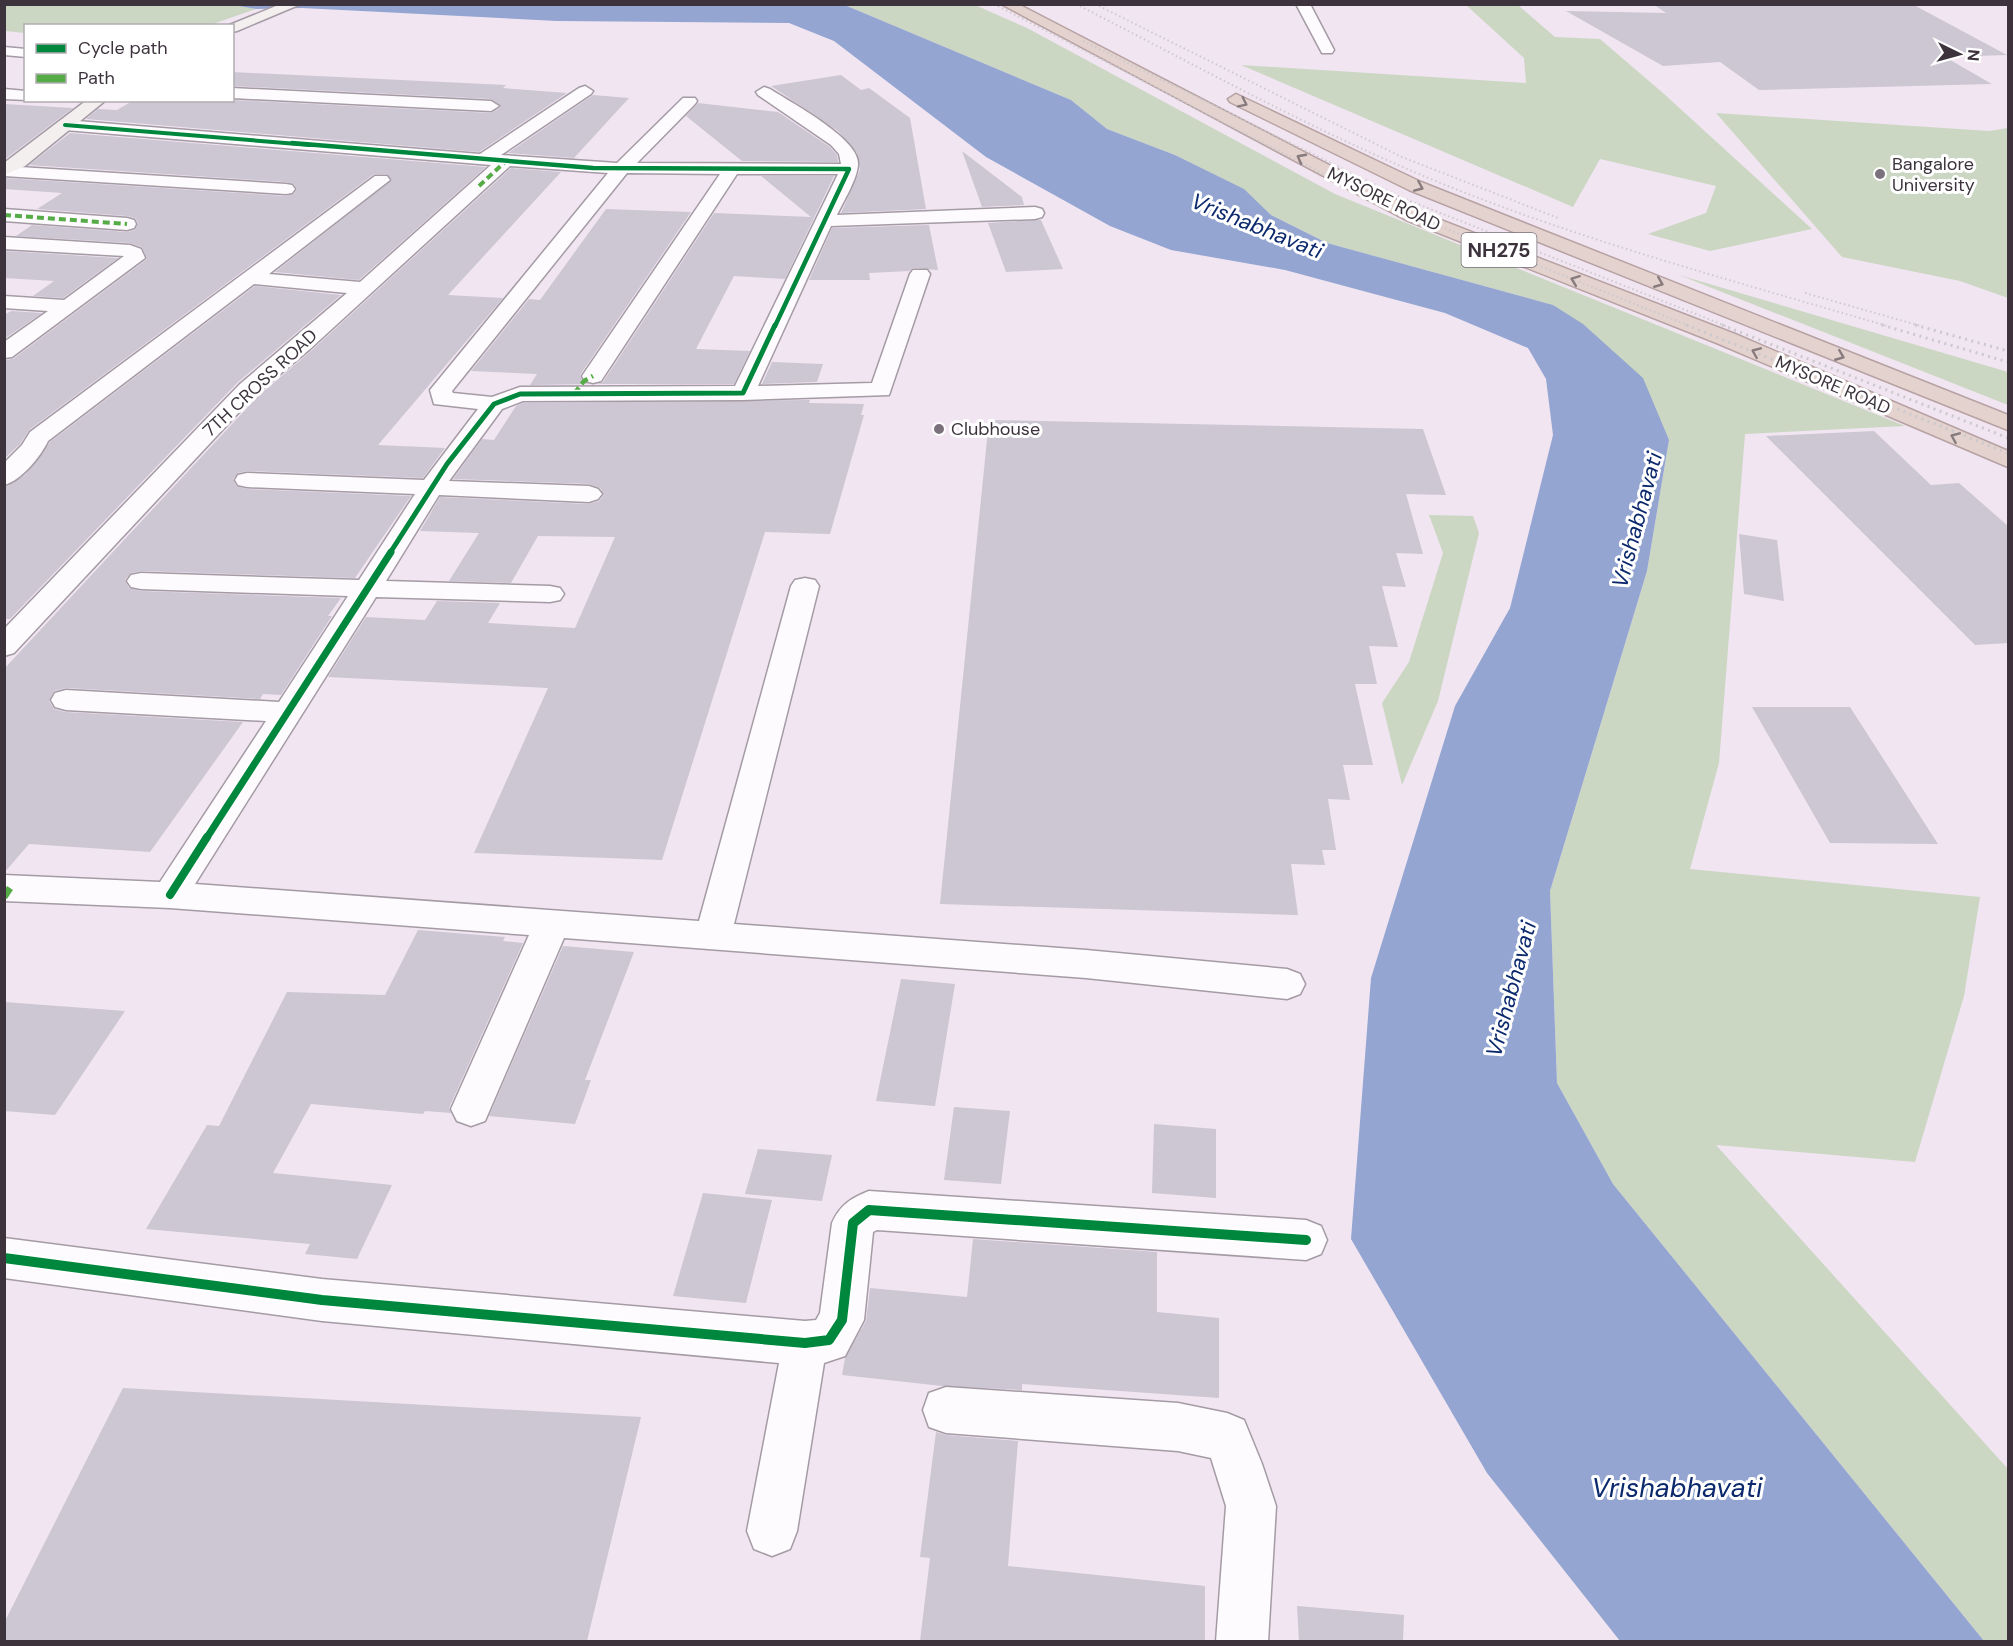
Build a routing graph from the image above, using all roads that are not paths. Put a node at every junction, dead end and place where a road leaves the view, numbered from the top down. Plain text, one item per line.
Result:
1 (1007, 4) edge
2 (1039, 4) edge
3 (1303, 4) edge
4 (290, 6) edge
5 (234, 27) edge
6 (4, 51) edge
7 (1327, 51) dead end
8 (24, 53) edge
9 (1147, 56) dead end
10 (585, 91) dead end
11 (764, 92) dead end
12 (1222, 92) dead end
13 (234, 93) edge
14 (4, 94) edge
15 (24, 96) edge
16 (689, 101) dead end
17 (95, 102) edge
18 (491, 105) dead end
19 (65, 125) junction
20 (495, 160) junction
21 (8, 166) edge
22 (622, 168) junction
23 (849, 169) junction
24 (731, 170) junction
25 (381, 180) dead end
26 (286, 189) dead end
27 (1035, 213) dead end
28 (4, 215) edge
29 (824, 221) junction
30 (127, 224) dead end
31 (4, 243) edge
32 (920, 274) dead end
33 (250, 278) junction
34 (363, 288) junction
35 (4, 302) edge
36 (68, 306) junction
37 (4, 352) edge
38 (593, 376) dead end
39 (743, 393) junction
40 (235, 402) junction
41 (263, 403) dead end
42 (494, 404) junction
43 (2008, 423) edge
44 (2008, 460) edge
45 (4, 478) edge
46 (247, 480) dead end
47 (432, 488) junction
48 (589, 494) dead end
49 (141, 581) dead end
50 (805, 586) dead end
51 (368, 587) junction
52 (550, 594) dead end
53 (4, 647) edge
54 (66, 700) dead end
55 (288, 712) junction
56 (6, 891) edge
57 (170, 895) junction
58 (552, 924) junction
59 (713, 936) junction
60 (1287, 984) dead end
61 (471, 1109) dead end
62 (1306, 1240) dead end
63 (4, 1258) edge
64 (805, 1342) junction
65 (946, 1410) dead end
66 (772, 1531) dead end
67 (1242, 1641) edge

44 -> 1 highway, MYSORE ROAD / NH275
2 - 9 highway
3 - 7 street
4 - 5 street
6 - 8 street
10 - 20 street, 7TH CROSS ROAD
11 - 23 street
12 -> 43 highway, MYSORE ROAD / NH275
13 - 18 street
14 - 15 street
16 - 22 street
17 - 19 street
19 - 20 street
19 - 21 street
20 - 22 street
20 - 34 street, 7TH CROSS ROAD
21 - 26 street
22 - 24 street
22 - 42 street
23 - 24 street
23 - 29 street
24 - 38 street
25 - 33 street
27 - 29 street
28 - 30 street
29 - 39 street
31 - 36 street
32 - 39 street
33 - 34 street
33 - 45 street
34 - 40 street, 7TH CROSS ROAD
35 - 36 street
36 - 37 street
39 - 42 street
40 - 41 street
40 - 53 street, 7TH CROSS ROAD
42 - 47 street
46 - 47 street
47 - 48 street
47 - 51 street
49 - 51 street
50 - 59 street
51 - 52 street
51 - 55 street
54 - 55 street
55 - 57 street
56 - 57 street
57 - 58 street
58 - 59 street
58 - 61 street
59 - 60 street
62 - 64 street
63 - 64 street
64 - 66 street
65 - 67 street

